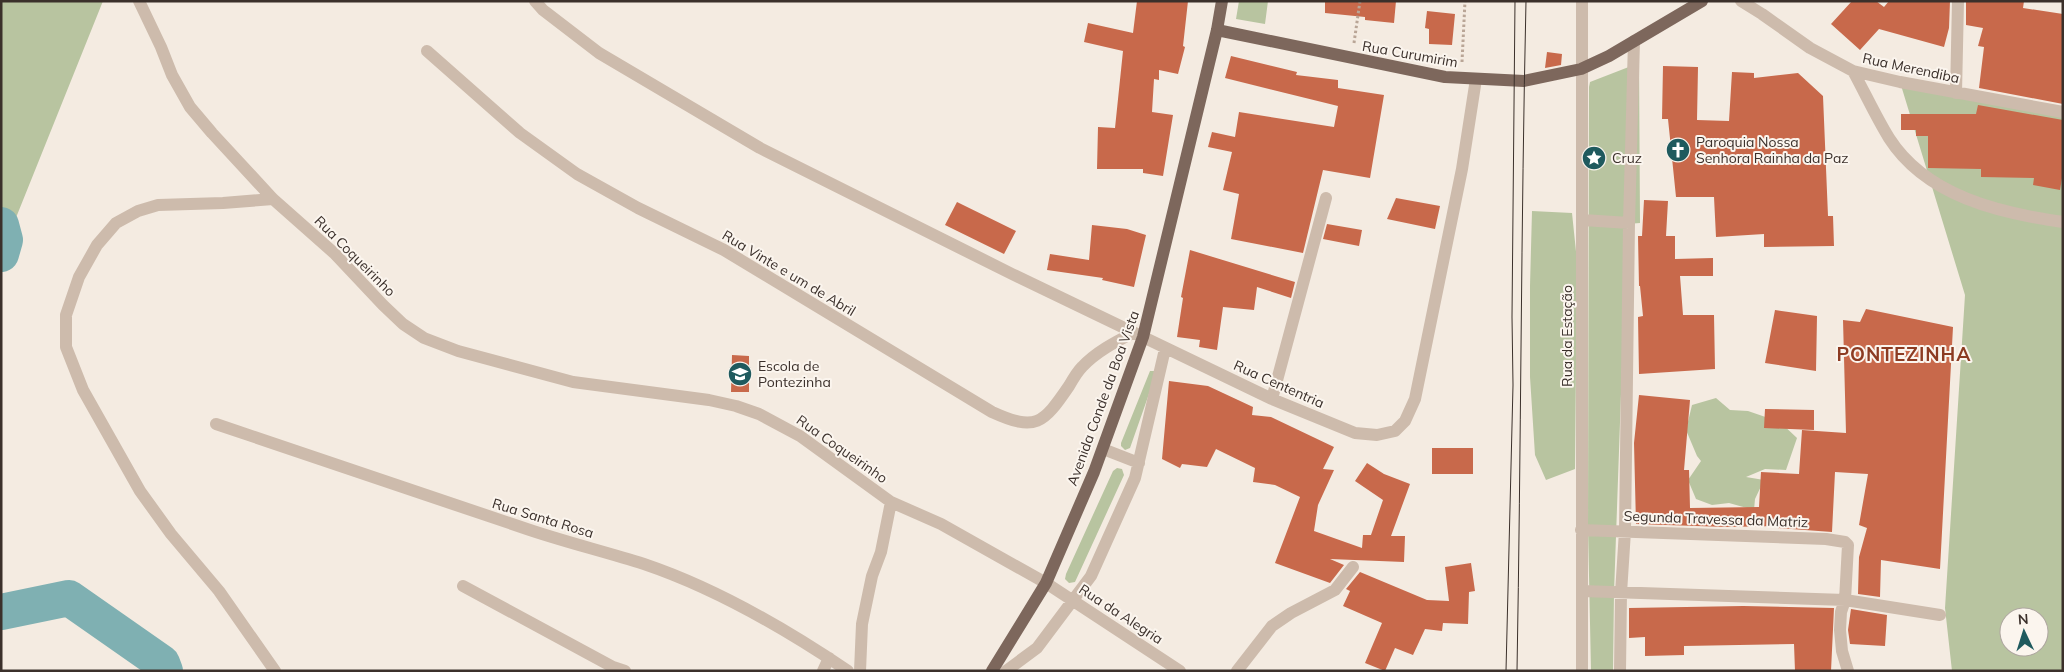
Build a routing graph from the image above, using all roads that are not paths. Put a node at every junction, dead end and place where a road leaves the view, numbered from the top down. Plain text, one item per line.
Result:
1 (138, 1) edge
2 (535, 1) edge
3 (1222, 1) edge
4 (1582, 1) edge
5 (1702, 1) edge
6 (1741, 1) edge
7 (1958, 1) edge
8 (1217, 30) junction
9 (1634, 41) junction
10 (427, 52) dead end
11 (1581, 69) junction
12 (1853, 71) junction
13 (1476, 79) junction
14 (1956, 93) junction
15 (2063, 112) edge
16 (273, 198) junction
17 (1326, 198) dead end
18 (1583, 220) junction
19 (2063, 222) edge
20 (1629, 223) junction
21 (1138, 335) junction
22 (1165, 349) junction
23 (1272, 399) junction
24 (216, 424) dead end
25 (1103, 449) junction
26 (1138, 463) junction
27 (891, 502) junction
28 (1581, 530) junction
29 (1625, 531) junction
30 (1353, 567) dead end
31 (1046, 583) junction
32 (462, 586) dead end
33 (1582, 591) junction
34 (1621, 593) junction
35 (1845, 600) junction
36 (1074, 601) junction
37 (1940, 614) dead end
38 (829, 658) junction
39 (275, 671) edge
40 (626, 671) edge
41 (823, 671) edge
42 (848, 671) edge
43 (860, 671) edge
44 (992, 671) edge
45 (1006, 671) edge
46 (1180, 671) edge
47 (1237, 671) edge
48 (1582, 671) edge
49 (1620, 671) edge
50 (1848, 671) edge

1 - 16 street
2 - 21 street, Rua Cententria
3 - 8 main road, Avenida Conde da Boa Vista
4 - 11 street, Rua da Estação
5 - 9 main road, Rua Curumirim
6 - 12 street, Rua Merendiba
7 - 14 street
8 - 13 main road, Rua Curumirim
8 - 21 main road, Avenida Conde da Boa Vista
9 - 11 main road, Rua Curumirim
9 - 20 street
10 - 21 street, Rua Vinte e um de Abril
11 - 13 main road, Rua Curumirim
11 - 18 street, Rua da Estação
12 - 14 street, Rua Merendiba
12 - 19 street
13 - 23 street, Rua Cententria
14 - 15 street, Rua Merendiba
16 - 27 street, Rua Coqueirinho
16 - 39 street
17 - 23 street
18 - 20 street
18 - 28 street, Rua da Estação
20 - 29 street
21 - 22 street, Rua Cententria
21 - 25 main road, Avenida Conde da Boa Vista
22 - 23 street, Rua Cententria
22 - 26 street
24 - 38 street, Rua Santa Rosa
25 - 26 street
25 - 31 main road, Avenida Conde da Boa Vista
26 - 36 street
27 - 31 street, Rua Coqueirinho
27 - 43 street
28 - 29 street, Segunda Travessa da Matriz
28 - 33 street, Rua da Estação
29 - 34 street
29 - 35 street, Segunda Travessa da Matriz
30 - 47 street
31 - 36 street, Rua da Alegria
31 - 44 main road, Avenida Conde da Boa Vista
32 - 40 street
33 - 34 street
33 - 48 street, Rua da Estação
34 - 35 street
34 - 49 street
35 - 37 street
35 - 50 street
36 - 45 street
36 - 46 street, Rua da Alegria
38 - 41 street
38 - 42 street, Rua Santa Rosa

